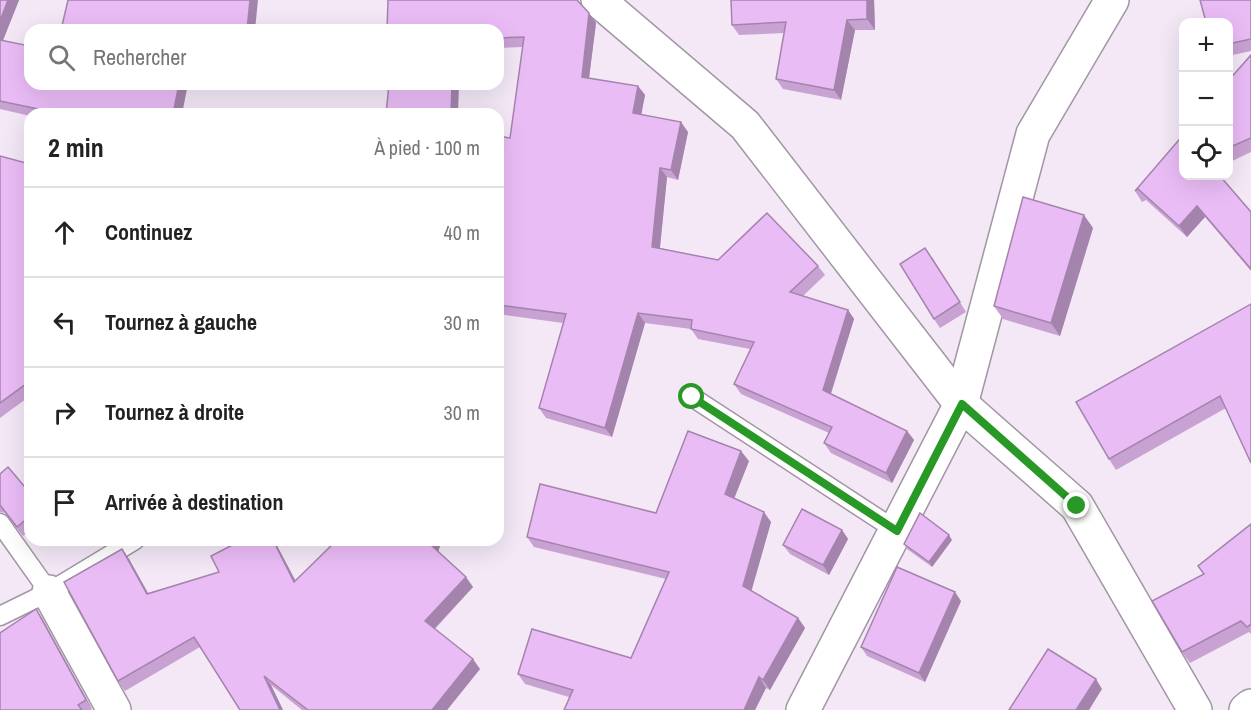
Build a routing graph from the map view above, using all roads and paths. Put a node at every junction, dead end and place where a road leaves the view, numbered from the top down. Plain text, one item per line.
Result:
1 (598, 0) edge
2 (1112, 0) edge
3 (692, 397) dead end
4 (962, 404) junction
5 (0, 523) edge
6 (897, 531) junction
7 (125, 546) edge
8 (50, 592) junction
9 (0, 616) edge
10 (1251, 706) edge
11 (114, 710) edge
12 (803, 710) edge
13 (1196, 710) edge
14 (1246, 710) edge

1 - 4 street
2 - 4 street
3 - 6 lane
4 - 6 street
4 - 13 street
5 - 8 lane
6 - 12 street
7 - 8 lane
8 - 9 lane
8 - 11 street
10 - 14 street

